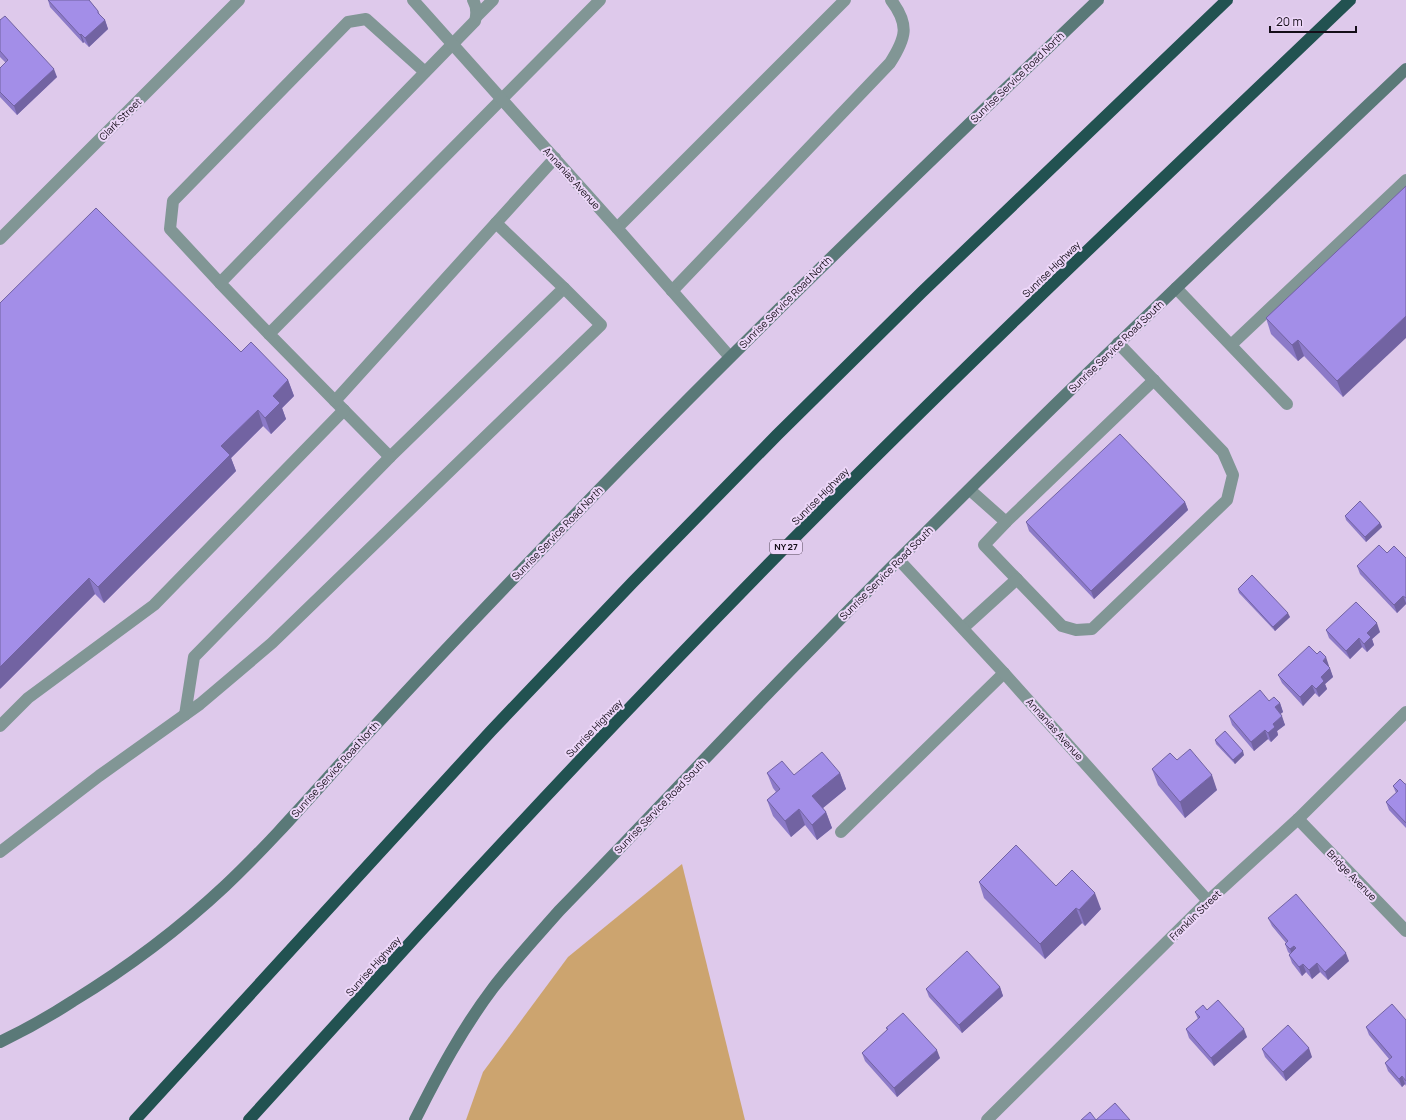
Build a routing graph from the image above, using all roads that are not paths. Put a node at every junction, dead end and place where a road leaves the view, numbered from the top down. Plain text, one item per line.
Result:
1 (239, 0) edge
2 (413, 0) edge
3 (473, 0) edge
4 (492, 0) edge
5 (600, 0) edge
6 (845, 0) edge
7 (891, 0) edge
8 (1098, 0) edge
9 (1227, 0) edge
10 (1350, 0) edge
11 (477, 16) junction
12 (453, 44) junction
13 (1406, 69) edge
14 (425, 72) junction
15 (502, 99) junction
16 (555, 158) junction
17 (1406, 180) edge
18 (496, 223) junction
19 (617, 228) junction
20 (0, 238) edge
21 (220, 283) junction
22 (564, 288) junction
23 (1176, 288) junction
24 (672, 291) junction
25 (269, 334) junction
26 (1118, 343) junction
27 (1231, 345) junction
28 (730, 357) junction
29 (1154, 380) junction
30 (335, 402) junction
31 (1288, 404) dead end
32 (344, 410) junction
33 (390, 457) junction
34 (970, 490) junction
35 (1006, 522) junction
36 (899, 560) junction
37 (1017, 579) junction
38 (963, 628) junction
39 (1004, 673) junction
40 (1406, 712) edge
41 (185, 715) junction
42 (0, 726) edge
43 (1298, 819) junction
44 (841, 832) dead end
45 (0, 852) edge
46 (1208, 901) junction
47 (1406, 931) edge
48 (0, 1042) edge
49 (135, 1120) edge
50 (249, 1120) edge
51 (415, 1120) edge
52 (987, 1120) edge

1 - 20 street, Clark Street
2 - 12 street, Annanias Avenue
3 - 11 street
4 - 11 street
5 - 15 street
6 - 19 street
7 - 24 street
8 - 28 main road, Sunrise Service Road North
9 - 49 highway
10 - 50 highway, Sunrise Highway / NY 27
11 - 12 street
12 - 14 street
12 - 15 street, Annanias Avenue
13 - 23 main road, Sunrise Service Road South
14 - 21 street
14 - 21 street
15 - 16 street, Annanias Avenue
15 - 25 street
16 - 18 street
16 - 19 street, Annanias Avenue
17 - 27 street
18 - 22 street
18 - 30 street
19 - 24 street, Annanias Avenue
21 - 25 street
22 - 33 street
22 - 41 street
23 - 26 main road, Sunrise Service Road South
23 - 27 street
24 - 28 street, Annanias Avenue
25 - 30 street
26 - 29 street
26 - 34 main road, Sunrise Service Road South
27 - 31 street
28 - 48 main road, Sunrise Service Road North
29 - 35 street
29 - 37 street
30 - 32 street
32 - 33 street
32 - 42 street
33 - 41 street
34 - 35 street
34 - 36 main road, Sunrise Service Road South
35 - 37 street
36 - 38 street, Annanias Avenue
36 - 51 main road, Sunrise Service Road South
37 - 38 street
38 - 39 street, Annanias Avenue
39 - 44 street
39 - 46 street, Annanias Avenue
40 - 43 street, Franklin Street
41 - 45 street
43 - 46 street, Franklin Street
43 - 47 street, Bridge Avenue
46 - 52 street, Franklin Street

